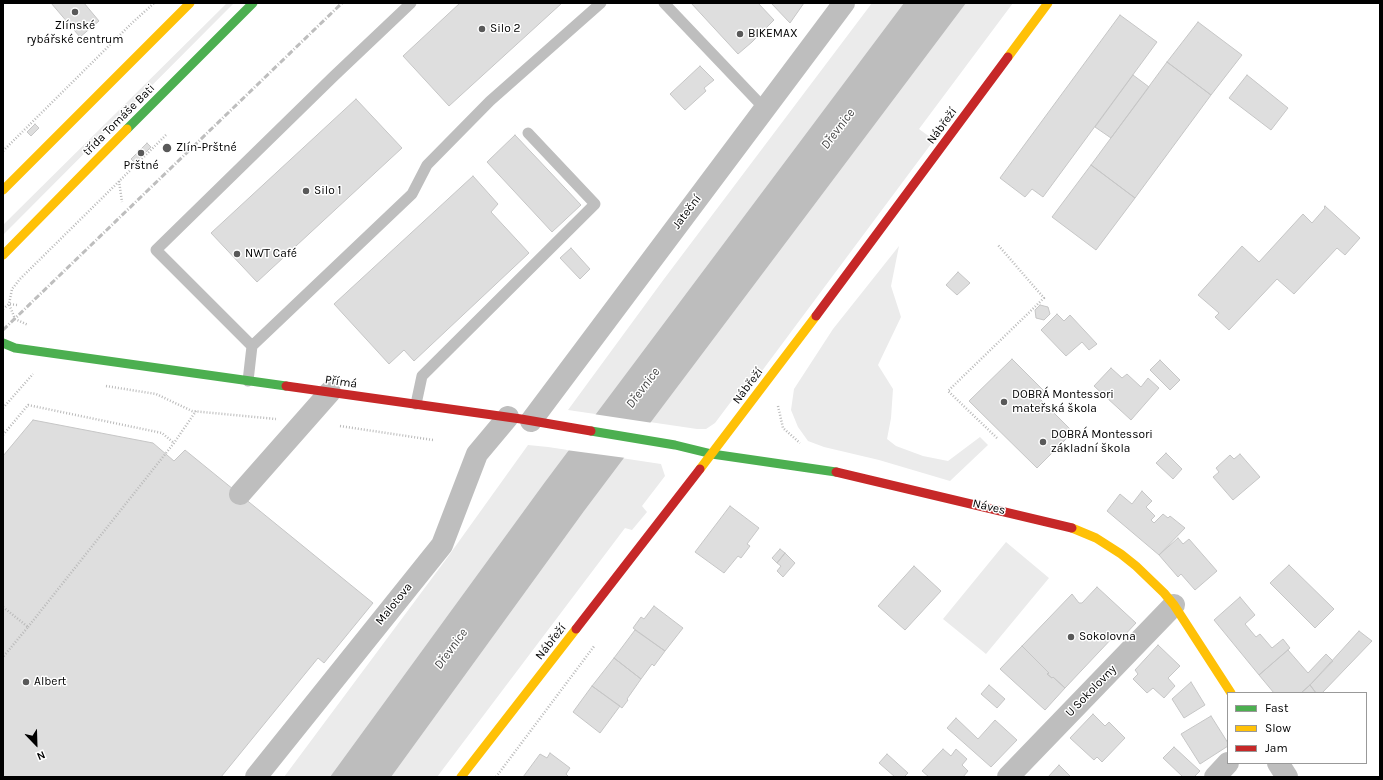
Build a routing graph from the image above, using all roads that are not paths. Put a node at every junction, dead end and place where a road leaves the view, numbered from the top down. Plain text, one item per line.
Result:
1 (190, 3) edge
2 (253, 3) edge
3 (411, 3) edge
4 (601, 3) edge
5 (664, 3) edge
6 (844, 3) edge
7 (1048, 3) edge
8 (765, 109) junction
9 (528, 133) dead end
10 (3, 190) edge
11 (3, 255) edge
12 (3, 342) edge
13 (252, 346) junction
14 (248, 381) junction
15 (330, 392) junction
16 (416, 404) junction
17 (508, 417) junction
18 (531, 421) junction
19 (675, 445) joint
20 (712, 454) junction
21 (240, 494) dead end
22 (1174, 605) junction
23 (1230, 692) edge
24 (1227, 764) edge
25 (1279, 764) edge
26 (256, 777) edge
27 (461, 777) edge
28 (1008, 777) edge
29 (1215, 777) edge
30 (1287, 777) edge

1 - 10 street
2 - 11 street, třída Tomáše Bati
3 - 13 lane
4 - 13 lane
5 - 8 lane
6 - 8 street, Jateční
7 - 20 street, Nábřeží
8 - 18 street, Jateční
9 - 16 lane
12 - 14 street, Přímá
13 - 14 lane
14 - 15 street, Přímá
15 - 16 street, Přímá
15 - 21 street
16 - 17 street, Přímá
17 - 18 street, Přímá
17 - 26 street, Malotova
18 - 19 street, Přímá
19 - 20 street, Náves
20 - 22 street, Náves
20 - 27 street, Nábřeží
22 - 23 street, Náves
22 - 28 street, U Sokolovny
24 - 29 street
25 - 30 street

